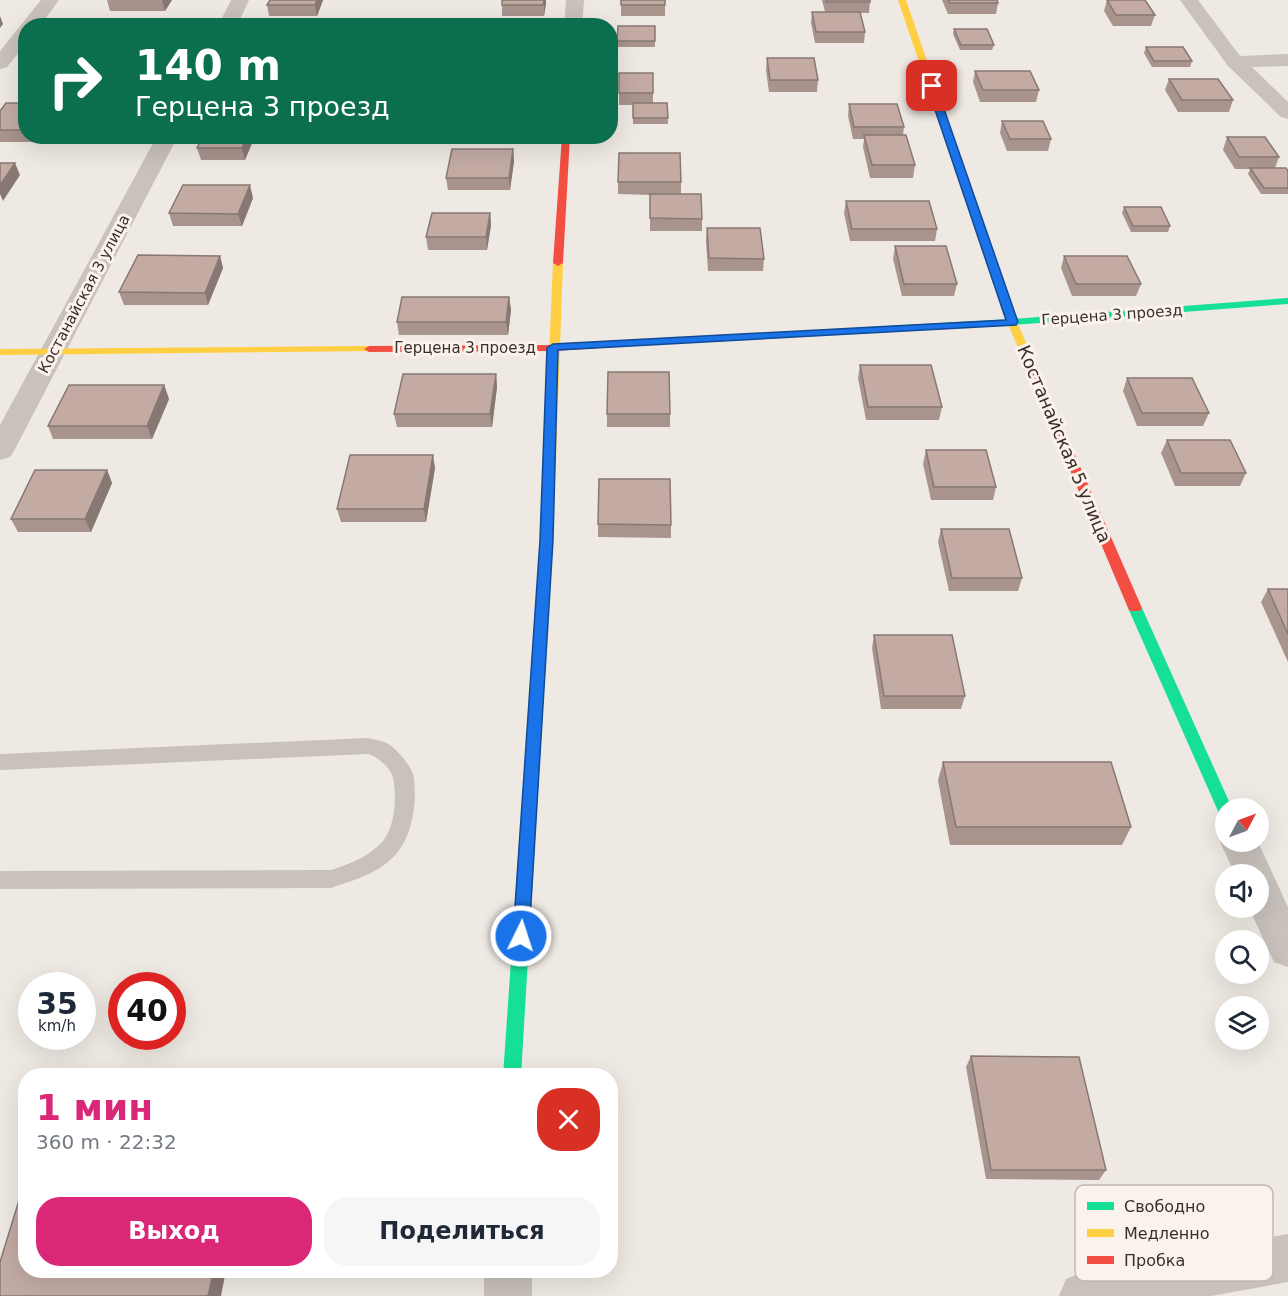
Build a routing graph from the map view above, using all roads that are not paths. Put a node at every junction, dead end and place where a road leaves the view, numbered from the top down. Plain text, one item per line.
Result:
1 (50, 0) edge
2 (240, 0) edge
3 (575, 0) edge
4 (902, 0) edge
5 (1188, 0) edge
6 (36, 18) edge
7 (231, 18) edge
8 (574, 18) edge
9 (18, 41) edge
10 (1288, 60) edge
11 (1235, 62) junction
12 (0, 63) edge
13 (1288, 113) edge
14 (164, 144) edge
15 (566, 144) edge
16 (1288, 301) edge
17 (1012, 322) junction
18 (553, 348) junction
19 (0, 351) edge
20 (54, 351) junction
21 (0, 451) edge
22 (0, 762) edge
23 (1220, 798) edge
24 (0, 880) edge
25 (1269, 908) edge
26 (1288, 949) edge
27 (513, 1068) edge
28 (1288, 1258) edge
29 (1273, 1261) edge
30 (508, 1278) edge
31 (1164, 1281) edge
32 (508, 1296) edge
33 (1083, 1296) edge

1 - 6 street
2 - 7 street
3 - 8 street
4 - 17 street, Костанайская 5 улица
5 - 11 street
9 - 12 street
10 - 11 street
11 - 13 street
14 - 20 street, Костанайская 3 улица
15 - 18 street
16 - 17 street, Герцена 3 проезд
17 - 18 street, Герцена 3 проезд
17 - 23 street, Костанайская 5 улица
18 - 20 street, Герцена 3 проезд
18 - 27 street
19 - 20 street, Герцена 3 проезд
20 - 21 street, Костанайская 3 улица
22 - 24 lane
25 - 26 street
28 - 29 street
30 - 32 street
31 - 33 street

